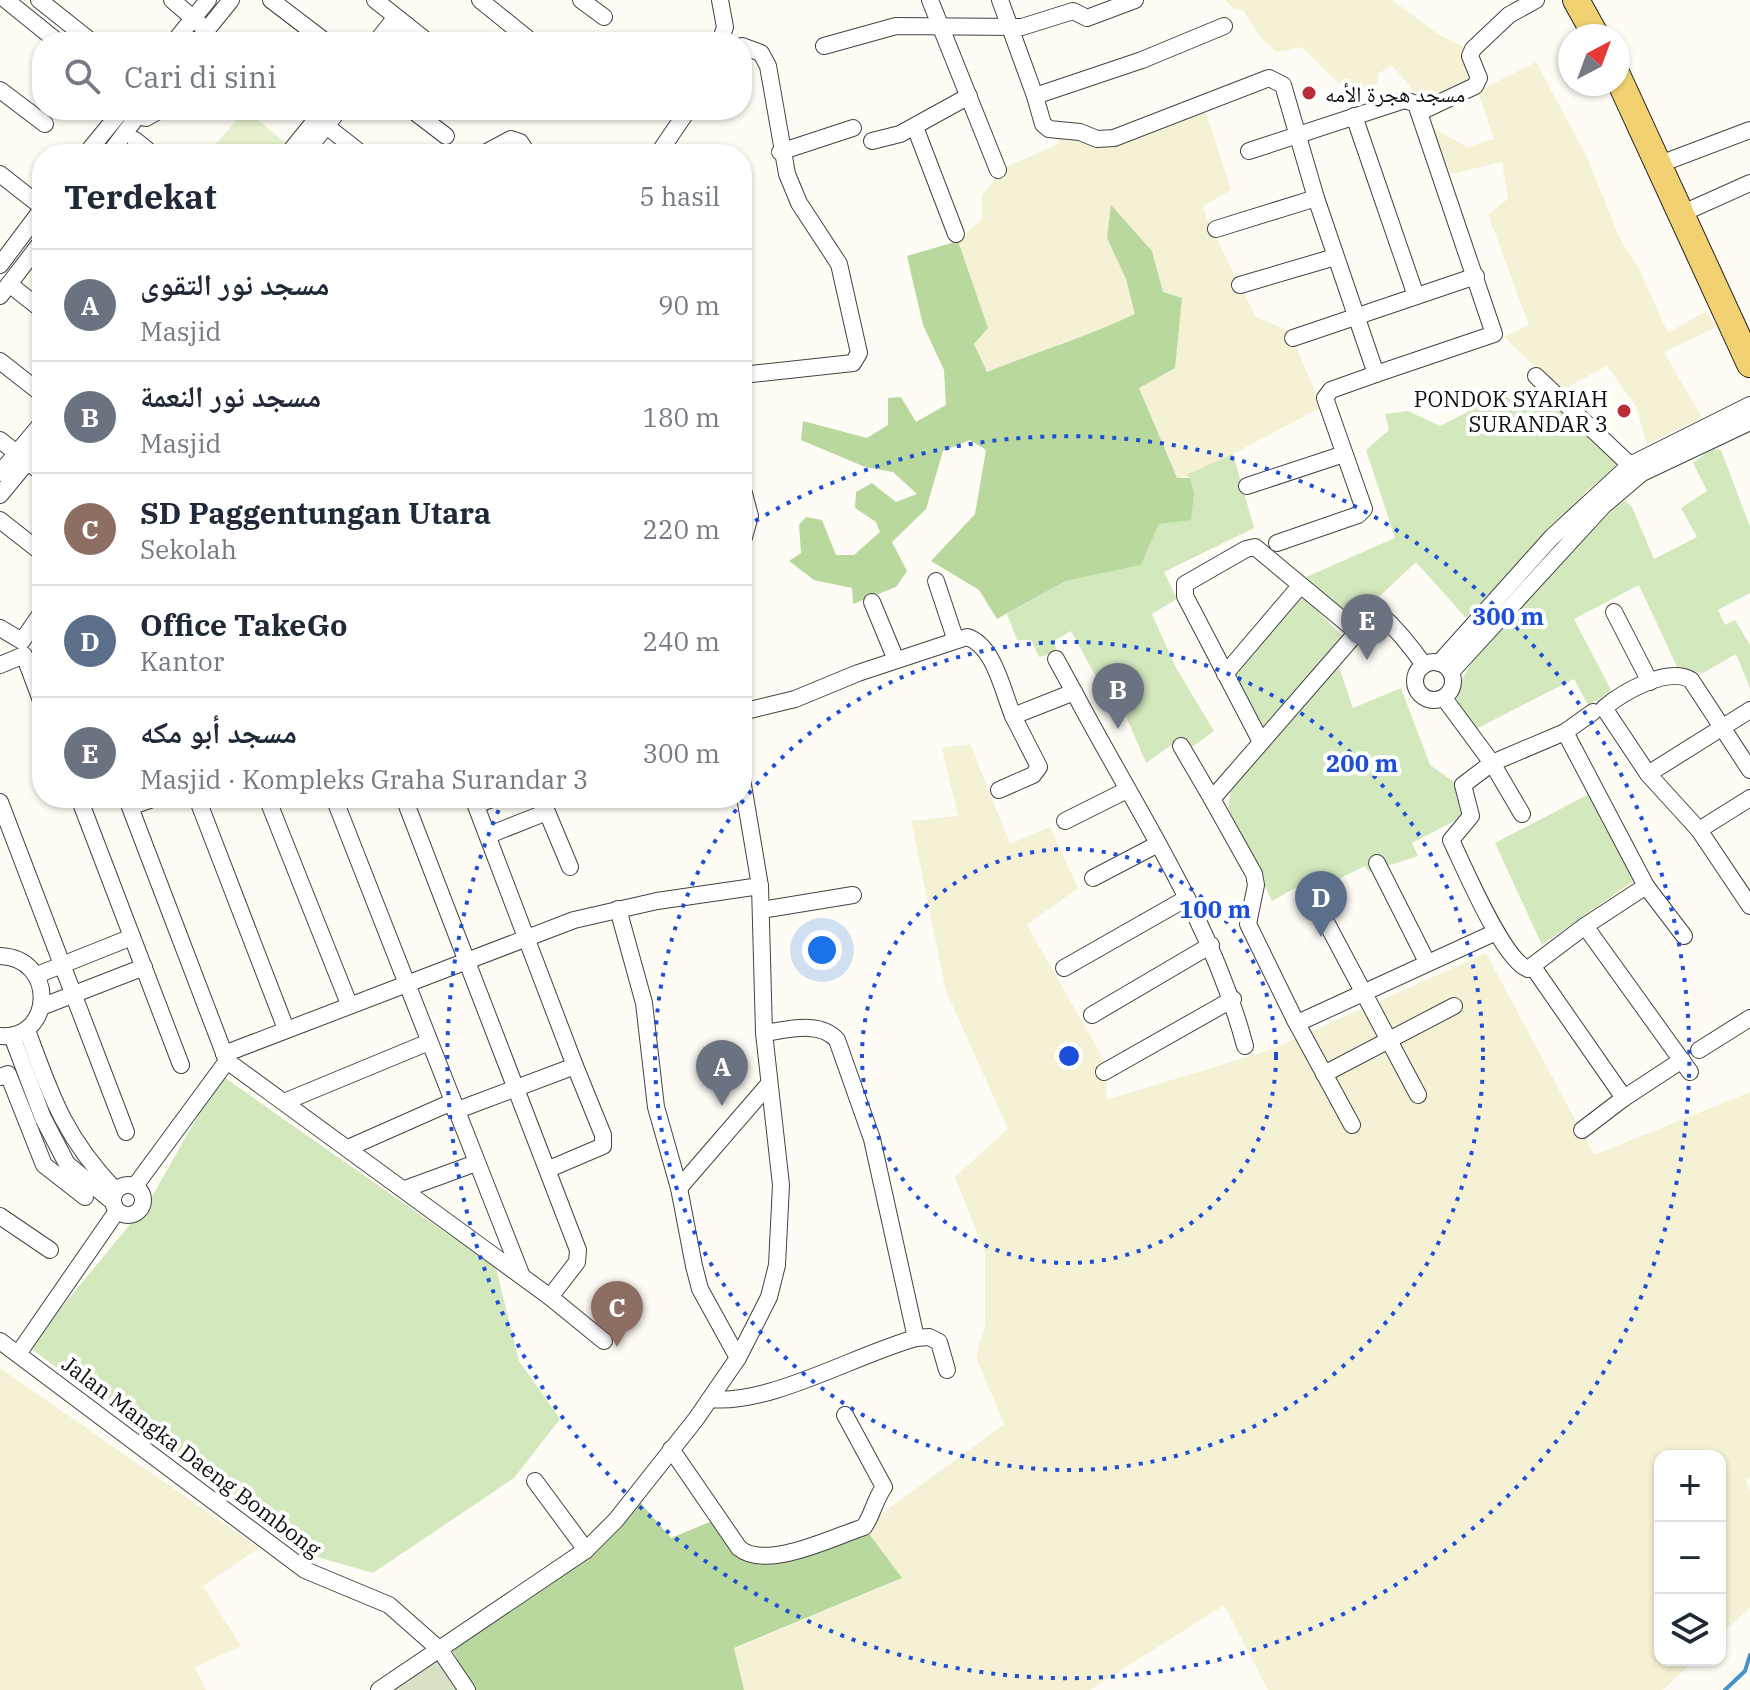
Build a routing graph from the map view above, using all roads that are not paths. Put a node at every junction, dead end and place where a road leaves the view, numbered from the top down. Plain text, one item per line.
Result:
1 (6, 0) edge
2 (39, 0) edge
3 (172, 0) edge
4 (208, 0) edge
5 (231, 0) edge
6 (271, 0) edge
7 (375, 0) edge
8 (480, 0) edge
9 (581, 0) edge
10 (720, 0) edge
11 (930, 0) edge
12 (1000, 0) edge
13 (1135, 0) edge
14 (1536, 0) edge
15 (1576, 0) edge
16 (1070, 6) edge
17 (604, 17) dead end
18 (194, 18) junction
19 (401, 21) junction
20 (1589, 24) edge
21 (1010, 25) junction
22 (941, 26) junction
23 (1224, 26) dead end
24 (46, 32) edge
25 (79, 32) edge
26 (182, 32) edge
27 (200, 32) edge
28 (205, 32) edge
29 (313, 32) edge
30 (388, 32) edge
31 (397, 32) edge
32 (415, 32) edge
33 (520, 32) edge
34 (724, 32) edge
35 (824, 46) dead end
36 (752, 50) edge
37 (0, 90) edge
38 (969, 96) junction
39 (1035, 96) junction
40 (1627, 96) edge
41 (1420, 112) junction
42 (32, 114) edge
43 (1354, 116) junction
44 (40, 120) edge
45 (120, 120) edge
46 (124, 120) edge
47 (315, 120) edge
48 (317, 120) edge
49 (323, 120) edge
50 (425, 120) edge
51 (678, 120) edge
52 (45, 124) dead end
53 (915, 127) junction
54 (853, 128) dead end
55 (1750, 130) edge
56 (1296, 134) junction
57 (446, 136) dead end
58 (135, 140) dead end
59 (872, 141) dead end
60 (96, 144) edge
61 (113, 144) edge
62 (140, 144) edge
63 (296, 144) edge
64 (308, 144) edge
65 (350, 144) edge
66 (502, 144) edge
67 (521, 144) edge
68 (664, 144) edge
69 (1249, 151) dead end
70 (780, 152) junction
71 (1660, 164) junction
72 (998, 170) dead end
73 (0, 174) edge
74 (1750, 183) edge
75 (1316, 198) junction
76 (32, 208) edge
77 (1683, 213) junction
78 (32, 226) edge
79 (1216, 229) dead end
80 (956, 234) dead end
81 (32, 254) edge
82 (1335, 257) junction
83 (0, 265) edge
84 (1476, 276) junction
85 (1240, 285) dead end
86 (4, 290) edge
87 (1416, 296) junction
88 (32, 305) edge
89 (1356, 316) junction
90 (1293, 338) dead end
91 (0, 361) edge
92 (1750, 364) edge
93 (752, 374) edge
94 (1376, 374) junction
95 (1536, 376) dead end
96 (32, 386) edge
97 (1750, 405) edge
98 (1739, 421) edge
99 (0, 440) edge
100 (32, 440) edge
101 (32, 450) edge
102 (1344, 454) junction
103 (22, 457) junction
104 (32, 465) edge
105 (1630, 465) junction
106 (0, 473) edge
107 (1247, 486) dead end
108 (0, 495) edge
109 (0, 520) edge
110 (1277, 543) dead end
111 (32, 545) edge
112 (936, 581) dead end
113 (1300, 586) junction
114 (872, 602) dead end
115 (1614, 612) dead end
116 (32, 626) edge
117 (0, 628) edge
118 (1356, 631) junction
119 (955, 638) junction
120 (1056, 659) dead end
121 (896, 660) junction
122 (0, 665) edge
123 (1421, 667) junction
124 (1445, 667) junction
125 (1225, 674) junction
126 (32, 676) edge
127 (1650, 682) junction
128 (1074, 692) junction
129 (1444, 698) junction
130 (752, 710) edge
131 (1750, 710) edge
132 (1593, 712) dead end
133 (1013, 716) junction
134 (1724, 727) junction
135 (1565, 732) junction
136 (1260, 740) junction
137 (1181, 746) dead end
138 (1492, 763) junction
139 (1750, 770) edge
140 (1648, 774) junction
141 (999, 790) dead end
142 (1127, 790) junction
143 (1750, 798) edge
144 (1212, 799) junction
145 (0, 802) edge
146 (83, 808) edge
147 (130, 808) edge
148 (201, 808) edge
149 (271, 808) edge
150 (338, 808) edge
151 (408, 808) edge
152 (477, 808) edge
153 (747, 808) edge
154 (1522, 814) dead end
155 (1065, 821) dead end
156 (1699, 830) junction
157 (489, 835) junction
158 (1158, 844) junction
159 (1377, 863) dead end
160 (570, 867) dead end
161 (1093, 878) dead end
162 (760, 886) junction
163 (1646, 886) junction
164 (1308, 888) dead end
165 (853, 895) dead end
166 (1187, 898) junction
167 (1750, 906) edge
168 (618, 909) junction
169 (761, 910) junction
170 (1585, 926) junction
171 (1496, 932) junction
172 (528, 936) junction
173 (1684, 936) dead end
174 (132, 937) junction
175 (1211, 945) junction
176 (0, 956) edge
177 (466, 961) junction
178 (1427, 962) junction
179 (63, 965) junction
180 (144, 967) junction
181 (1533, 967) junction
182 (1064, 968) dead end
183 (37, 975) junction
184 (406, 982) junction
185 (1361, 991) junction
186 (74, 994) junction
187 (1233, 999) junction
188 (349, 1004) junction
189 (1454, 1006) dead end
190 (41, 1007) junction
191 (1092, 1015) dead end
192 (1295, 1020) junction
193 (1748, 1025) edge
194 (286, 1029) junction
195 (764, 1033) junction
196 (13, 1034) edge
197 (1387, 1040) junction
198 (429, 1042) junction
199 (1245, 1046) dead end
200 (1699, 1050) dead end
201 (226, 1058) junction
202 (181, 1065) dead end
203 (575, 1066) junction
204 (1104, 1072) dead end
205 (1324, 1074) junction
206 (0, 1077) edge
207 (769, 1084) junction
208 (516, 1088) junction
209 (1418, 1095) dead end
210 (1624, 1098) junction
211 (284, 1102) junction
212 (454, 1107) junction
213 (1352, 1125) dead end
214 (1582, 1130) dead end
215 (126, 1132) dead end
216 (348, 1148) junction
217 (476, 1163) junction
218 (549, 1169) junction
219 (135, 1186) junction
220 (679, 1188) junction
221 (405, 1189) junction
222 (85, 1197) dead end
223 (115, 1201) junction
224 (0, 1216) edge
225 (50, 1250) dead end
226 (522, 1275) junction
227 (550, 1297) junction
228 (916, 1338) junction
229 (0, 1341) edge
230 (604, 1341) dead end
231 (18, 1354) junction
232 (738, 1358) junction
233 (947, 1370) dead end
234 (710, 1399) junction
235 (845, 1415) dead end
236 (671, 1449) junction
237 (535, 1481) dead end
238 (586, 1550) junction
239 (440, 1650) junction
240 (379, 1690) edge
241 (467, 1690) edge

1 - 24 street
2 - 25 street
3 - 18 street
4 - 18 street
5 - 28 street
6 - 29 street
7 - 19 street
8 - 33 street
9 - 17 street
10 - 34 street
11 - 22 street
12 - 21 street
13 - 16 street
14 - 41 street
15 - 20 main road
16 - 21 street
18 - 26 street
18 - 27 street
19 - 30 street
19 - 31 street
19 - 32 street
21 - 22 street
21 - 39 street
22 - 35 street
22 - 38 street
23 - 39 street
36 - 70 street
37 - 42 street
38 - 53 street
38 - 72 street
39 - 56 street
40 - 71 main road
41 - 43 street
41 - 84 street
43 - 56 street
43 - 87 street
44 - 52 street
45 - 60 street
46 - 61 street
47 - 63 street
48 - 64 street
49 - 65 street
50 - 57 street
51 - 68 street
53 - 59 street
53 - 80 street
54 - 70 street
55 - 71 street
56 - 69 street
56 - 75 street
58 - 62 street
66 - 67 street
70 - 93 street
71 - 77 main road
73 - 76 street
74 - 77 street
75 - 79 street
75 - 82 street
77 - 92 main road
78 - 83 street
81 - 86 street
82 - 85 street
82 - 89 street
84 - 87 street
84 - 94 street
86 - 88 street
87 - 89 street
89 - 90 street
89 - 94 street
91 - 96 street
94 - 102 street
95 - 105 street
97 - 98 street
98 - 105 street
98 - 124 street
99 - 103 street
100 - 103 street
101 - 103 street
102 - 107 street
102 - 110 street
103 - 104 street
103 - 106 street
103 - 108 street
105 - 124 street
109 - 111 street
112 - 119 street
113 - 118 street
113 - 125 street
113 - 125 street
114 - 121 street
115 - 127 street
116 - 117 street
118 - 123 street
118 - 136 street
119 - 121 street
119 - 133 street
120 - 128 street
121 - 130 street
122 - 126 street
123 - 124 street
123 - 129 street
124 - 129 street
125 - 136 street
127 - 134 street
127 - 140 street
128 - 133 street
128 - 142 street
129 - 138 street
131 - 134 street
132 - 135 street
133 - 141 street
134 - 139 street
134 - 140 street
135 - 138 street
135 - 163 street
136 - 144 street
137 - 144 street
138 - 154 street
138 - 171 street
140 - 156 street
142 - 155 street
142 - 158 street
143 - 156 street
144 - 192 street
145 - 179 street
146 - 174 street
147 - 201 street
148 - 194 street
149 - 188 street
150 - 184 street
151 - 177 street
152 - 157 street
153 - 162 street
156 - 167 street
157 - 160 street
157 - 172 street
158 - 161 street
158 - 166 street
159 - 178 street
162 - 168 street
162 - 169 street
163 - 170 street
163 - 173 street
164 - 185 street
165 - 169 street
166 - 175 street
166 - 182 street
168 - 172 street
168 - 220 street
169 - 195 street
170 - 181 street
170 - 210 street
171 - 178 street
171 - 181 street
172 - 177 street
172 - 203 street
174 - 179 street
174 - 180 street
175 - 187 street
175 - 191 street
176 - 183 street
177 - 184 street
177 - 208 street
178 - 185 street
179 - 183 street
179 - 186 street
180 - 186 street
180 - 202 street
181 - 210 street
183 - 190 street
184 - 188 street
184 - 198 street
185 - 192 street
185 - 197 street
186 - 190 street
186 - 215 street
187 - 199 street
187 - 204 street
188 - 194 street
189 - 197 street
190 - 196 street
192 - 205 street
193 - 200 street
194 - 201 street
195 - 207 street
195 - 228 street
196 - 223 street
197 - 205 street
197 - 209 street
198 - 211 street
198 - 212 street
201 - 211 street
201 - 219 street
203 - 208 street
203 - 218 street
205 - 213 street
206 - 222 street
207 - 220 street
207 - 232 street
208 - 212 street
208 - 218 street
210 - 214 street
211 - 216 street
212 - 216 street
212 - 217 street
216 - 221 street
217 - 221 street
217 - 226 street
218 - 227 street
219 - 223 street
219 - 223 street
220 - 232 street
221 - 226 street
223 - 231 street
224 - 225 street
226 - 227 street
227 - 230 street
228 - 233 street
228 - 234 street
229 - 231 street, Jalan Mangka Daeng Bombong
231 - 239 street, Jalan Mangka Daeng Bombong
232 - 234 street
234 - 236 street
235 - 236 street
236 - 238 street
237 - 238 street
238 - 239 street
239 - 240 street
239 - 241 street, Jalan Mangka Daeng Bombong

